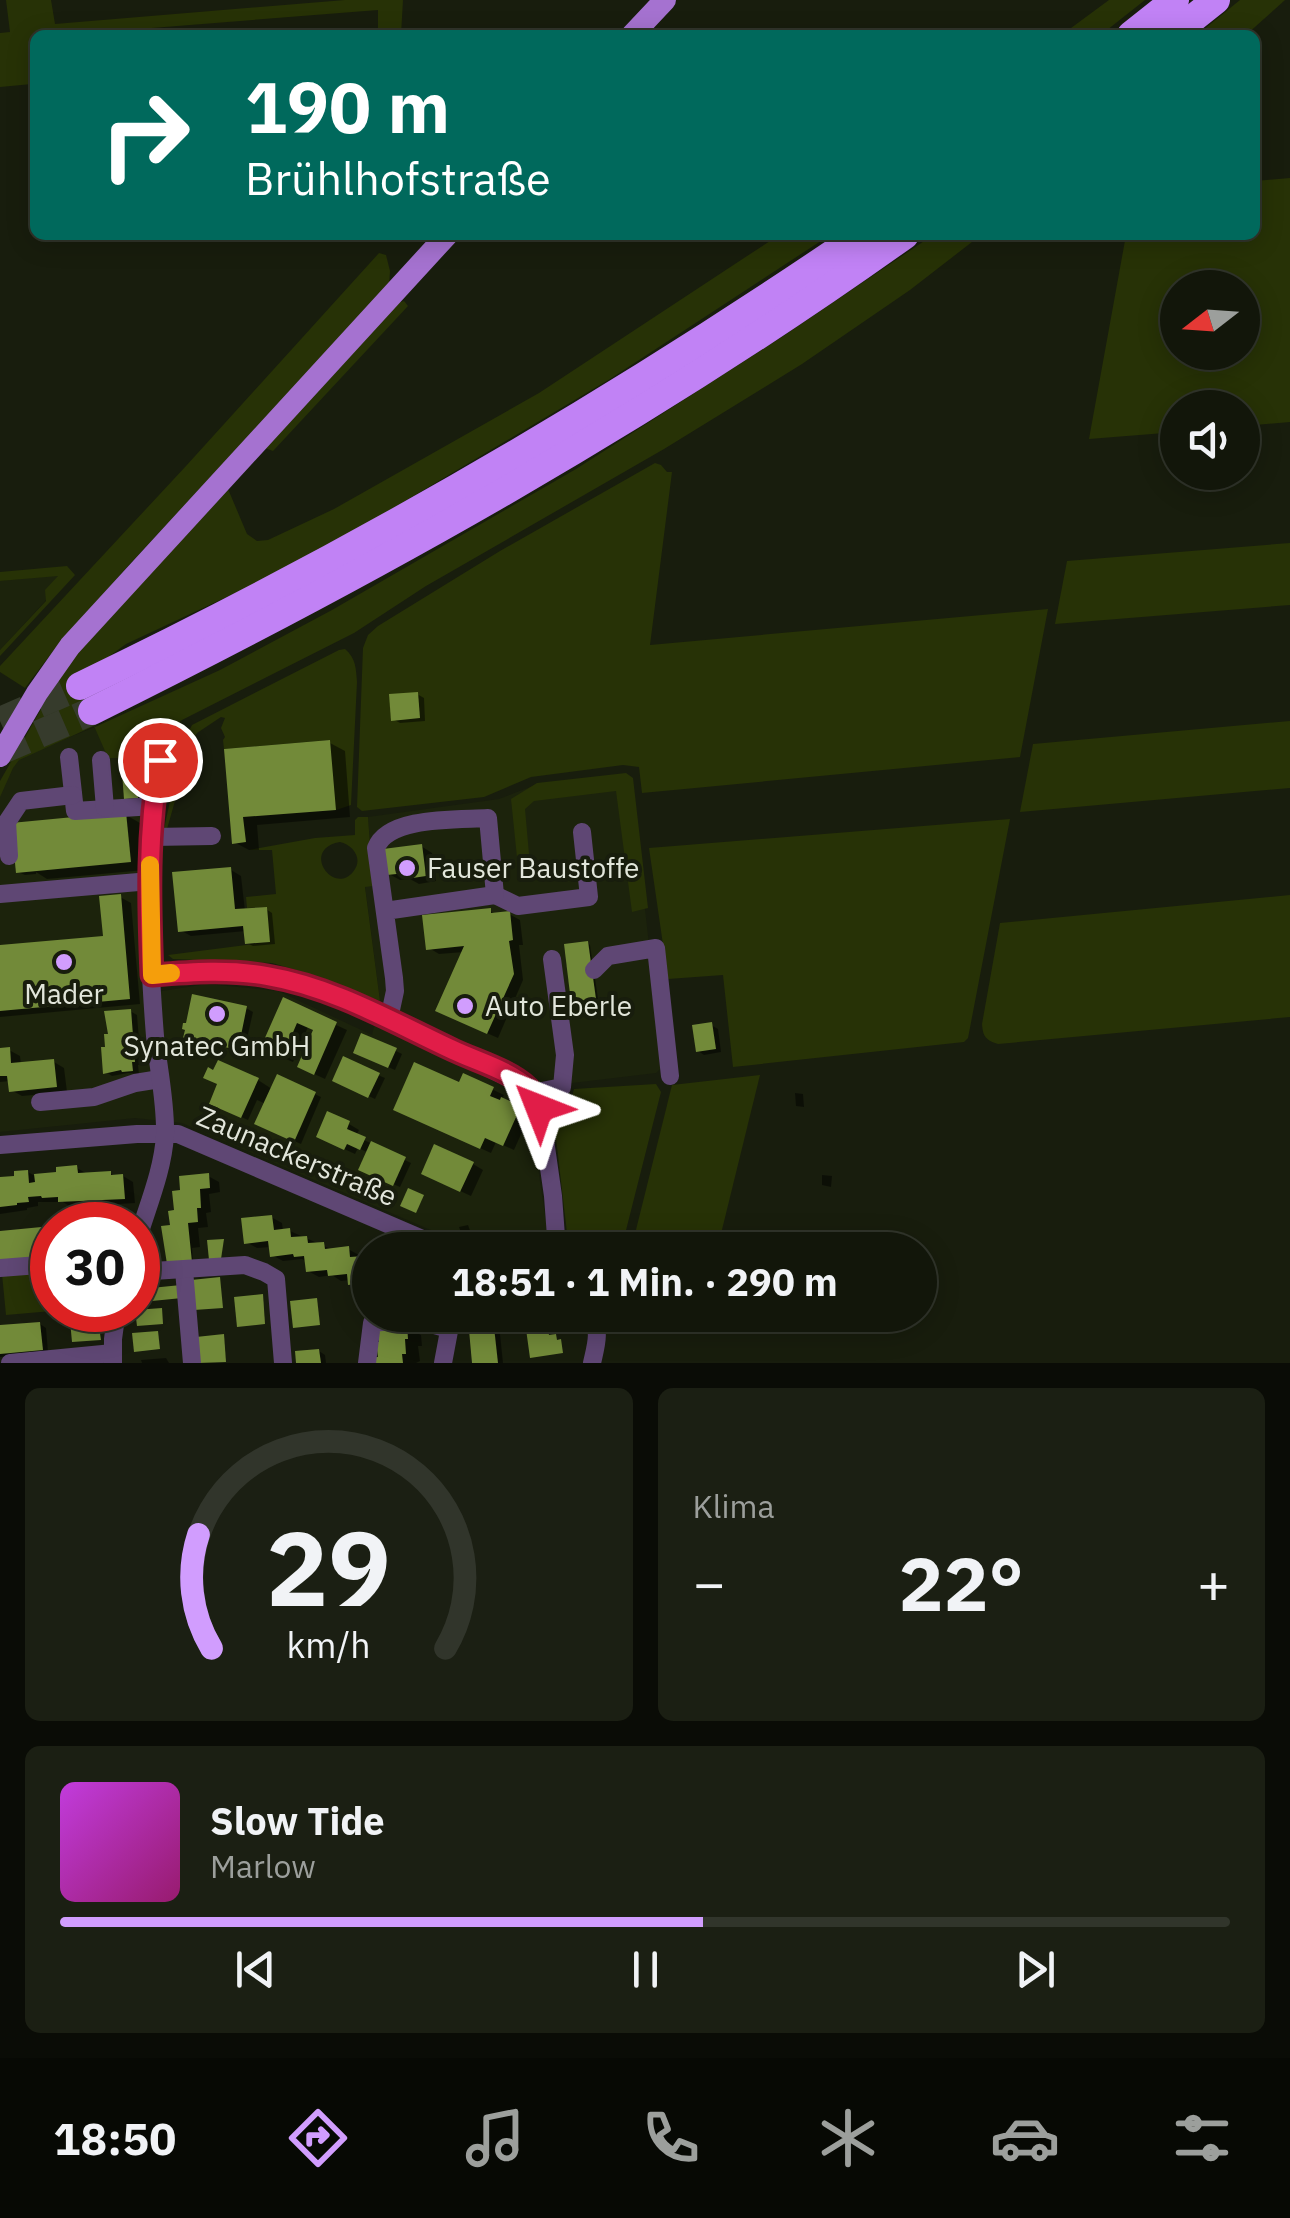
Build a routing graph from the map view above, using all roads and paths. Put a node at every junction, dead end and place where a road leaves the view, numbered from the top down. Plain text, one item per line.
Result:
1 (665, 0) edge
2 (1175, 0) edge
3 (1216, 0) edge
4 (637, 30) edge
5 (1137, 30) edge
6 (1178, 30) edge
7 (442, 240) edge
8 (852, 240) edge
9 (898, 240) edge
10 (0, 756) edge
11 (69, 757) dead end
12 (101, 760) dead end
13 (160, 760) dead end
14 (73, 795) junction
15 (154, 806) junction
16 (105, 808) junction
17 (582, 832) dead end
18 (152, 836) junction
19 (212, 836) dead end
20 (9, 856) dead end
21 (150, 881) junction
22 (0, 894) edge
23 (495, 894) junction
24 (385, 911) junction
25 (552, 959) dead end
26 (594, 970) dead end
27 (152, 975) junction
28 (389, 1019) junction
29 (670, 1076) dead end
30 (160, 1080) junction
31 (532, 1093) junction
32 (40, 1102) dead end
33 (165, 1133) junction
34 (0, 1145) edge
35 (149, 1202) edge
36 (407, 1232) edge
37 (556, 1232) edge
38 (30, 1266) edge
39 (0, 1268) edge
40 (184, 1270) junction
41 (160, 1271) edge
42 (115, 1332) edge
43 (371, 1332) edge
44 (449, 1332) edge
45 (593, 1332) edge
46 (113, 1358) edge
47 (10, 1363) edge
48 (192, 1363) edge
49 (283, 1363) edge
50 (367, 1363) edge
51 (443, 1363) edge
52 (592, 1363) edge

1 - 4 main road
2 - 5 highway
3 - 6 highway
7 - 10 main road
8 - 9 highway
11 - 14 street
12 - 16 street
13 - 15 street
14 - 16 street
14 - 20 street
15 - 16 street
15 - 18 street
17 - 23 street
18 - 19 street
18 - 21 street
21 - 22 street
21 - 27 street
23 - 24 street
23 - 24 street
24 - 28 street
25 - 31 street
26 - 29 street
27 - 28 street
27 - 30 street
28 - 31 street
30 - 32 street
30 - 33 street
31 - 37 street
33 - 34 street, Zaunackerstraße
33 - 35 street
33 - 36 street, Zaunackerstraße
38 - 39 street
40 - 41 street
40 - 48 street
40 - 49 street
42 - 46 street
43 - 50 street
44 - 51 street
45 - 52 street
46 - 47 street

